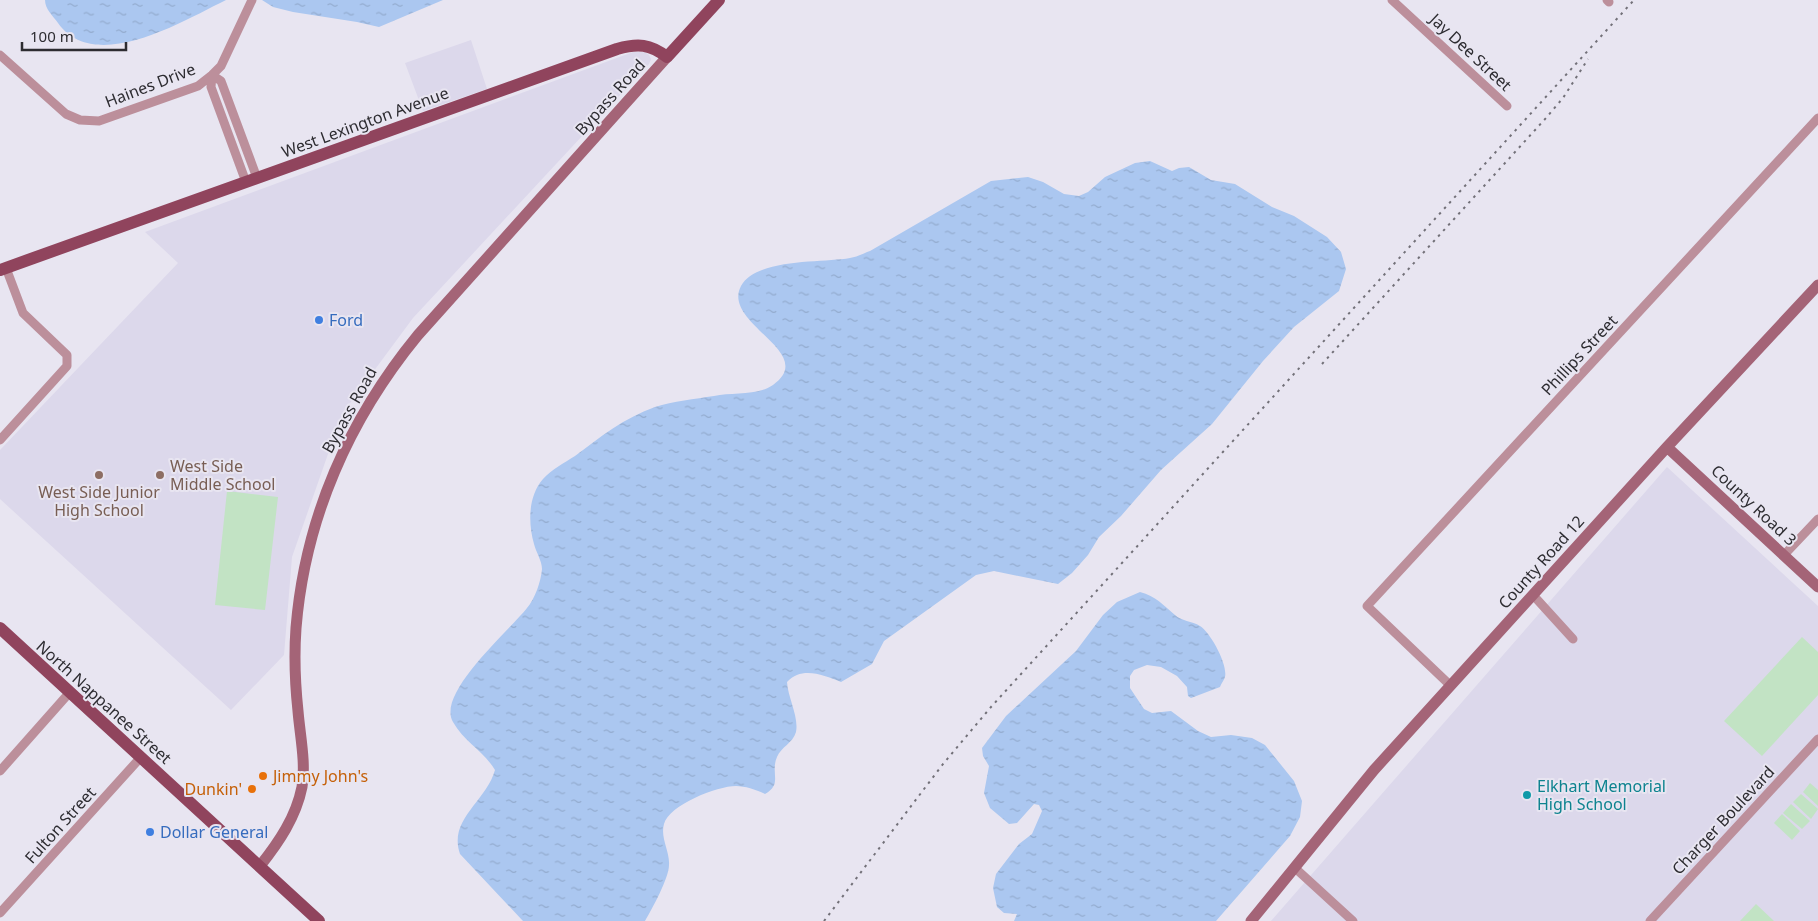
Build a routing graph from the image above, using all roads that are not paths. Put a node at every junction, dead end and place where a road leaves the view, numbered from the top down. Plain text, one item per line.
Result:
1 (719, 0) edge
2 (1392, 0) edge
3 (251, 2) edge
4 (0, 55) edge
5 (667, 57) junction
6 (212, 76) junction
7 (1507, 106) dead end
8 (1818, 118) edge
9 (251, 180) junction
10 (3, 269) edge
11 (1818, 286) edge
12 (0, 440) edge
13 (1667, 447) junction
14 (1818, 519) edge
15 (1784, 555) junction
16 (1818, 587) edge
17 (1533, 595) junction
18 (0, 628) edge
19 (1573, 639) dead end
20 (1451, 686) junction
21 (70, 692) junction
22 (1818, 739) edge
23 (142, 757) junction
24 (0, 771) edge
25 (260, 866) junction
26 (1295, 868) junction
27 (0, 913) edge
28 (319, 921) edge
29 (1250, 921) edge
30 (1353, 921) edge
31 (1650, 921) edge

1 - 5 main road
2 - 7 street, Jay Dee Street
3 - 6 street
4 - 6 street, Haines Drive
5 - 9 main road, West Lexington Avenue
5 - 25 main road, Bypass Road
6 - 9 street, Haines Drive
8 - 20 street, Phillips Street
9 - 10 main road, West Lexington Avenue
10 - 12 street
11 - 13 main road, County Road 12
13 - 15 main road, County Road 3
13 - 17 main road, County Road 12
14 - 15 street
15 - 16 main road, County Road 3
17 - 19 street
17 - 20 main road, County Road 12
18 - 21 main road, North Nappanee Street
20 - 26 main road, County Road 12
21 - 23 main road, North Nappanee Street
21 - 24 street
22 - 31 street, Charger Boulevard
23 - 25 main road, North Nappanee Street
23 - 27 street, Fulton Street
25 - 28 main road, North Nappanee Street
26 - 29 main road, County Road 12
26 - 30 street

